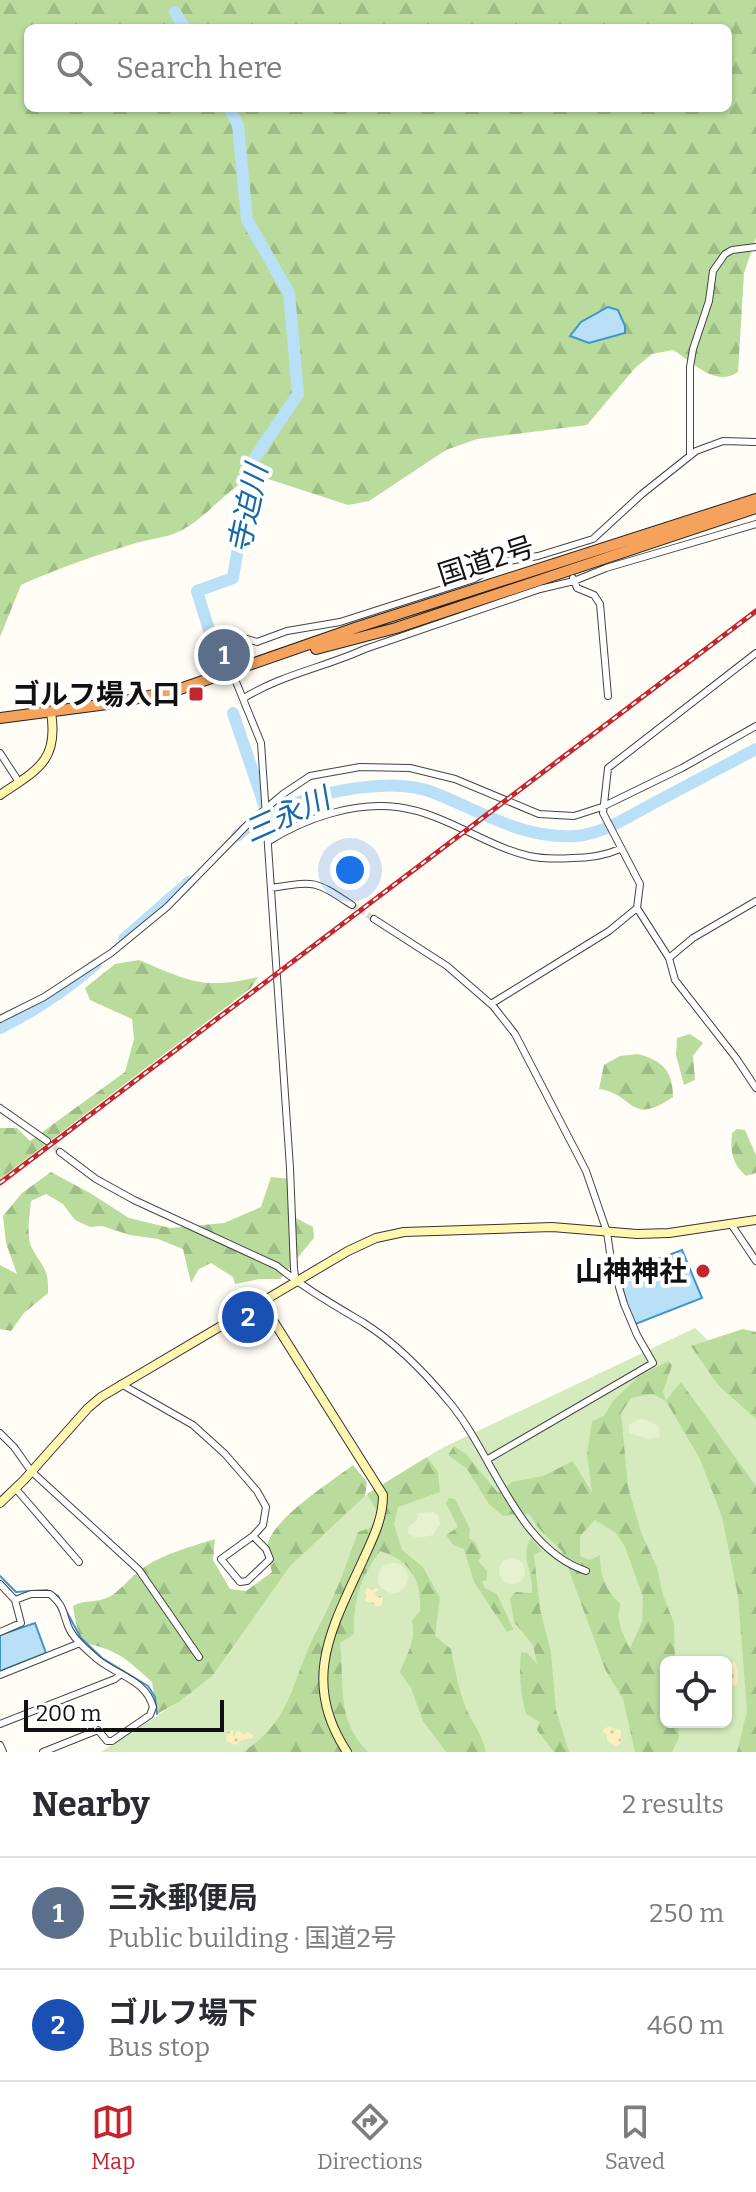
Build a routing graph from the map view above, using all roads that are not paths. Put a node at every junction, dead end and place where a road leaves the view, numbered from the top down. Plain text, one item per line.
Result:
1 (756, 247) edge
2 (756, 442) edge
3 (690, 456) junction
4 (756, 499) edge
5 (756, 508) edge
6 (756, 524) edge
7 (573, 578) junction
8 (756, 653) edge
9 (232, 672) junction
10 (608, 696) dead end
11 (244, 698) junction
12 (51, 712) junction
13 (3, 719) edge
14 (756, 726) edge
15 (0, 753) edge
16 (19, 782) junction
17 (0, 795) edge
18 (267, 809) junction
19 (603, 810) junction
20 (269, 841) junction
21 (619, 847) junction
22 (271, 888) junction
23 (756, 901) edge
24 (352, 905) tunnel mouth
25 (637, 908) junction
26 (374, 919) tunnel mouth
27 (669, 958) junction
28 (491, 1004) junction
29 (0, 1019) edge
30 (756, 1088) edge
31 (0, 1108) edge
32 (47, 1141) tunnel mouth
33 (60, 1152) tunnel mouth
34 (756, 1220) edge
35 (731, 1224) junction
36 (607, 1232) junction
37 (756, 1261) edge
38 (296, 1282) junction
39 (262, 1303) junction
40 (121, 1384) junction
41 (0, 1433) edge
42 (488, 1459) junction
43 (31, 1471) junction
44 (16, 1489) junction
45 (0, 1503) edge
46 (253, 1536) junction
47 (79, 1562) dead end
48 (586, 1571) dead end
49 (0, 1584) edge
50 (15, 1600) junction
51 (0, 1632) edge
52 (80, 1643) junction
53 (199, 1657) dead end
54 (0, 1675) edge
55 (120, 1675) junction
56 (0, 1724) edge
57 (0, 1745) edge
58 (3, 1752) edge
59 (43, 1752) edge
60 (347, 1752) edge

1 - 3 street
2 - 3 street
3 - 9 street
4 - 9 highway, 国道2号
5 - 9 highway, 国道2号
6 - 7 street
7 - 10 street
7 - 11 street
8 - 19 street
9 - 11 street
9 - 12 highway, 国道2号
11 - 18 street
12 - 13 highway, 国道2号
12 - 16 street
14 - 19 street
15 - 16 street
16 - 17 street
18 - 19 street
18 - 20 street
18 - 29 street
19 - 21 street
20 - 21 street
20 - 22 street
21 - 25 street
22 - 24 street
22 - 38 street
23 - 27 street
25 - 27 street
25 - 28 street
26 - 28 street
27 - 30 street
28 - 36 street
31 - 32 street
33 - 38 street
34 - 35 street
35 - 36 street
35 - 37 street
36 - 38 street
36 - 42 street
38 - 39 street
38 - 42 street
39 - 40 street
39 - 60 street
40 - 43 street
40 - 46 street
41 - 43 street
42 - 48 street
43 - 44 street
43 - 53 street
44 - 45 street
44 - 47 street
46 - 46 street
49 - 50 street
50 - 51 street
50 - 52 street
52 - 54 street
52 - 55 street
55 - 56 street
55 - 59 street
57 - 58 street

